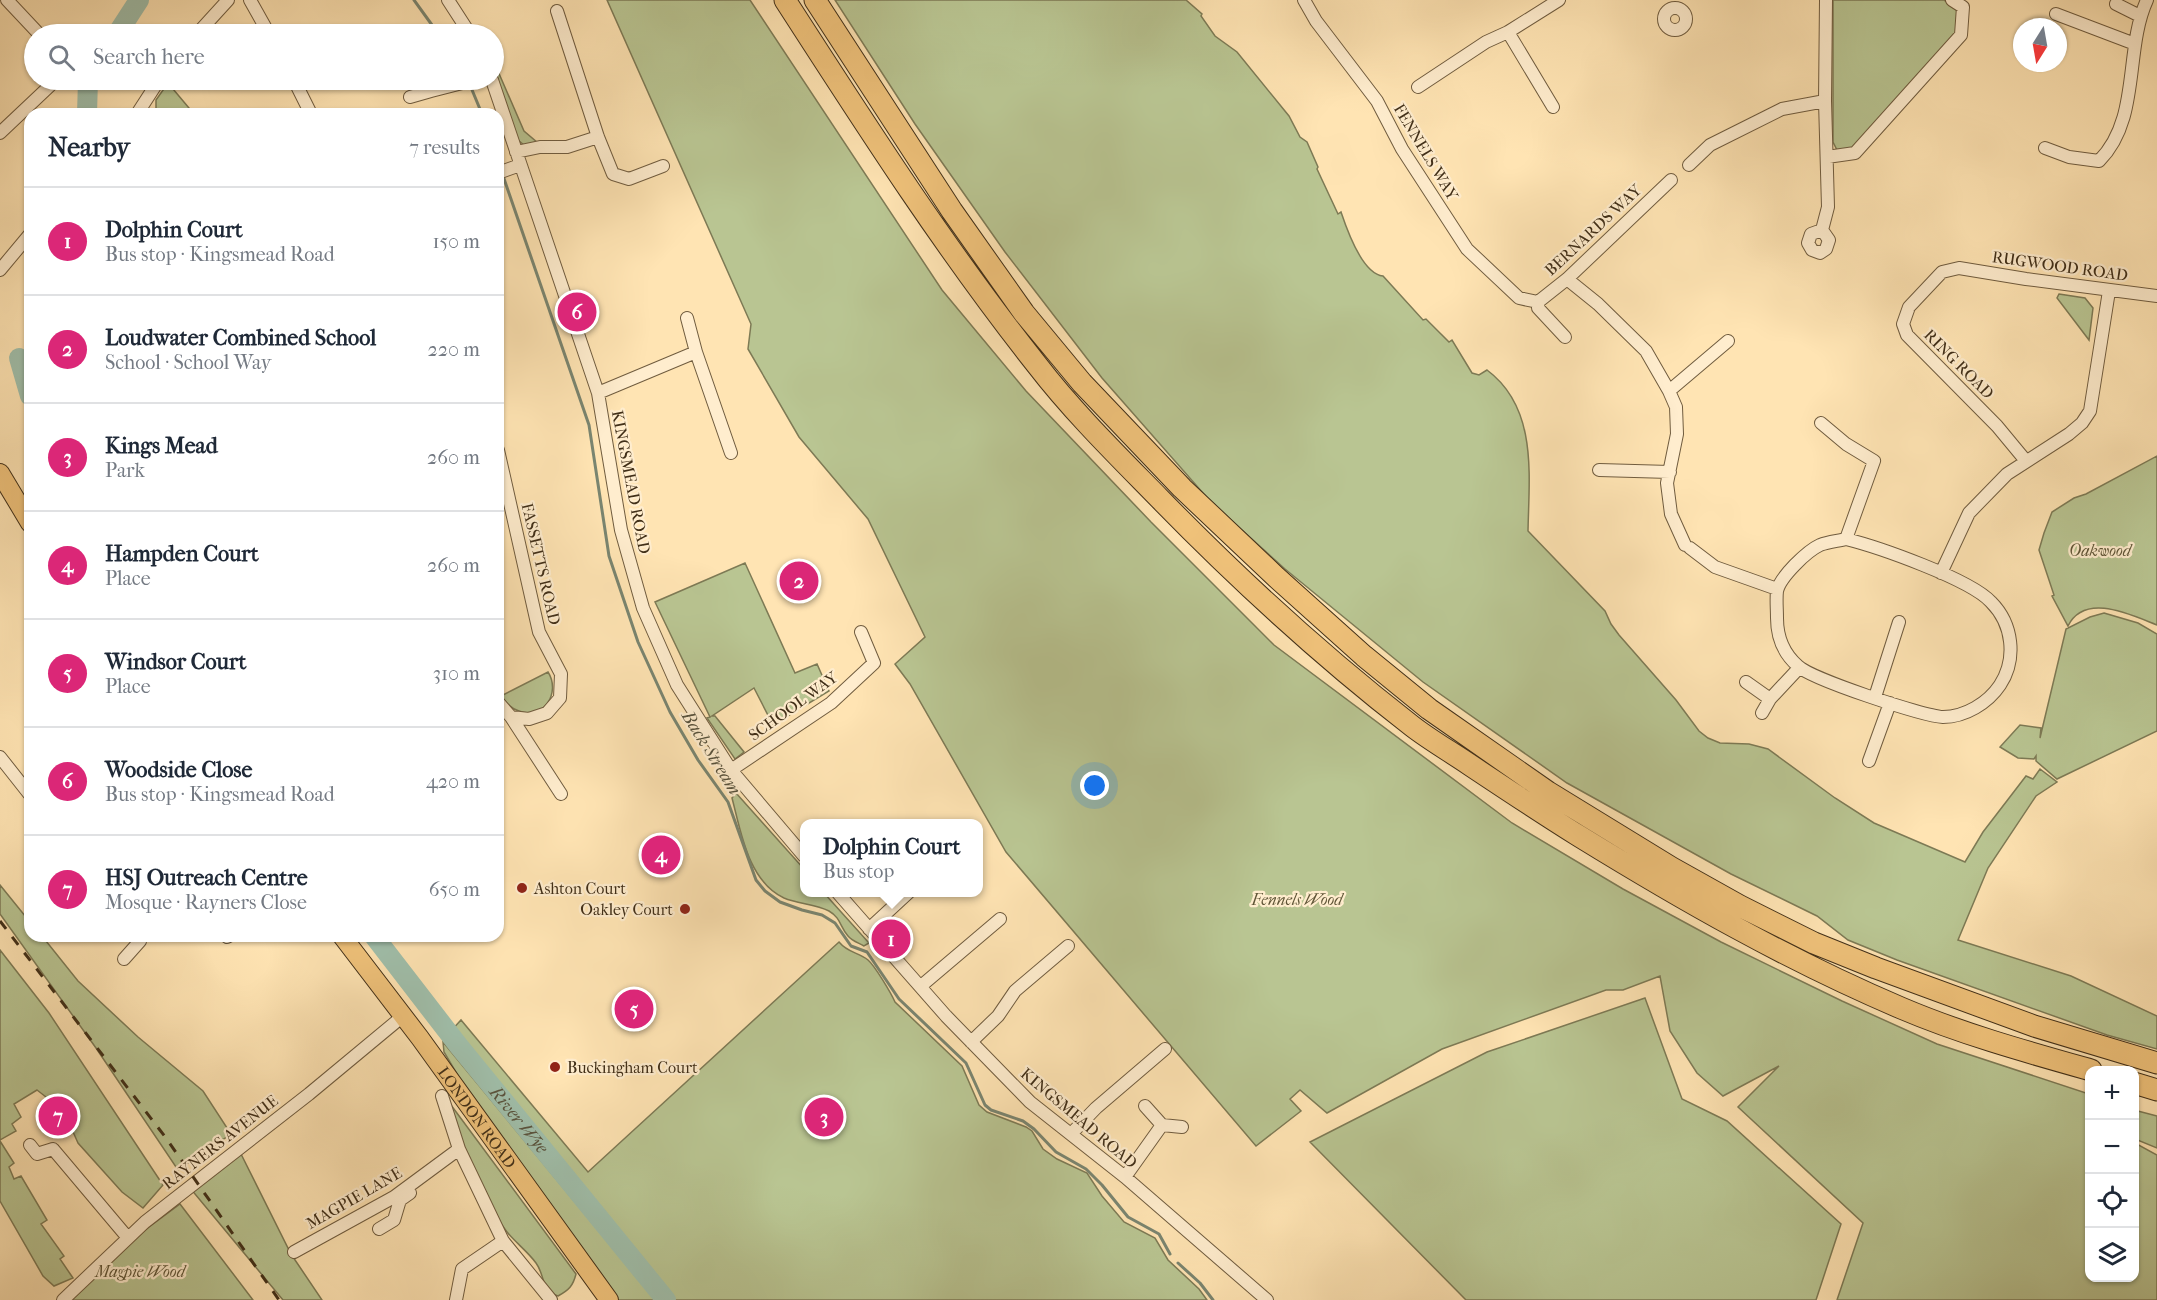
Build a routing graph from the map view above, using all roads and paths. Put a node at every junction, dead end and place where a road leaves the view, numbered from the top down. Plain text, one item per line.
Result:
1 (7, 0) edge
2 (228, 0) edge
3 (249, 0) edge
4 (448, 0) edge
5 (785, 0) edge
6 (815, 0) edge
7 (1304, 0) edge
8 (1826, 0) edge
9 (1952, 0) edge
10 (2147, 0) edge
11 (1557, 1) edge
12 (2116, 4) dead end
13 (557, 11) dead end
14 (2056, 14) dead end
15 (2140, 16) junction
16 (30, 24) edge
17 (206, 24) edge
18 (263, 24) edge
19 (464, 24) edge
20 (1508, 32) junction
21 (2134, 44) junction
22 (1418, 87) dead end
23 (45, 90) edge
24 (152, 90) edge
25 (299, 90) edge
26 (435, 90) edge
27 (495, 90) edge
28 (431, 91) joint
29 (410, 97) dead end
30 (1825, 101) junction
31 (1553, 107) dead end
32 (26, 108) edge
33 (140, 108) edge
34 (309, 108) edge
35 (501, 108) edge
36 (24, 110) edge
37 (504, 116) edge
38 (0, 133) edge
39 (598, 137) junction
40 (2045, 148) dead end
41 (516, 152) junction
42 (1827, 157) junction
43 (520, 165) junction
44 (1689, 165) dead end
45 (663, 166) dead end
46 (504, 171) edge
47 (1671, 180) dead end
48 (1822, 230) dead end
49 (24, 241) edge
50 (1959, 268) joint
51 (0, 270) edge
52 (1567, 279) junction
53 (2109, 291) junction
54 (2157, 296) edge
55 (1538, 302) junction
56 (687, 318) dead end
57 (1565, 337) dead end
58 (1728, 341) dead end
59 (696, 352) junction
60 (1669, 391) junction
61 (598, 393) junction
62 (1821, 423) dead end
63 (731, 453) dead end
64 (2026, 461) junction
65 (1599, 470) dead end
66 (1670, 472) junction
67 (0, 473) edge
68 (504, 477) edge
69 (24, 513) edge
70 (1846, 539) junction
71 (1941, 573) junction
72 (1777, 589) junction
73 (1899, 622) dead end
74 (861, 632) dead end
75 (1799, 668) junction
76 (1746, 682) dead end
77 (1875, 697) junction
78 (1770, 699) junction
79 (1890, 703) junction
80 (504, 709) edge
81 (1762, 713) dead end
82 (511, 717) junction
83 (0, 757) edge
84 (1869, 761) dead end
85 (731, 770) junction
86 (24, 787) edge
87 (561, 794) dead end
88 (800, 851) edge
89 (841, 897) edge
90 (904, 897) edge
91 (1000, 919) dead end
92 (869, 929) junction
93 (139, 942) edge
94 (347, 942) edge
95 (1068, 946) dead end
96 (124, 959) dead end
97 (921, 986) junction
98 (403, 1016) junction
99 (971, 1042) junction
100 (1164, 1049) dead end
101 (2157, 1063) edge
102 (2085, 1069) edge
103 (2139, 1085) edge
104 (2157, 1090) edge
105 (442, 1096) dead end
106 (1145, 1106) dead end
107 (1162, 1125) junction
108 (1182, 1127) dead end
109 (1071, 1134) junction
110 (30, 1145) dead end
111 (460, 1152) junction
112 (1125, 1177) junction
113 (379, 1229) dead end
114 (128, 1238) junction
115 (503, 1241) junction
116 (294, 1252) dead end
117 (63, 1300) edge
118 (456, 1300) edge
119 (551, 1300) edge
120 (609, 1300) edge
121 (1267, 1300) edge

1 - 16 street
2 - 17 street
3 - 18 street
4 - 19 street
5 - 102 highway
6 - 101 highway
7 - 55 street, FENNELS WAY
8 - 30 street
9 - 42 street
10 - 15 street
11 - 20 street
12 - 15 street
13 - 39 street
14 - 21 street
15 - 21 street
20 - 22 street
20 - 31 street
21 - 40 street
23 - 32 street
24 - 33 street
25 - 34 street
26 - 28 street
27 - 35 street, KINGSMEAD ROAD
28 - 29 street
30 - 42 street
30 - 44 street
36 - 38 street
37 - 41 street, KINGSMEAD ROAD
39 - 41 street
39 - 45 street
41 - 43 street, KINGSMEAD ROAD
42 - 48 street
43 - 46 street
43 - 61 street, KINGSMEAD ROAD
47 - 52 street, BERNARDS WAY
49 - 51 street
50 - 53 street, RUGWOOD ROAD
50 - 64 street, RING ROAD
52 - 55 street, BERNARDS WAY
52 - 60 street
53 - 54 street, RUGWOOD ROAD
53 - 64 street
55 - 57 street
56 - 59 street
58 - 60 street
59 - 61 street
59 - 63 street
60 - 66 street
61 - 85 street, KINGSMEAD ROAD
62 - 70 street
64 - 71 street
65 - 66 street
66 - 72 street
67 - 69 main road
68 - 82 street, FASSETTS ROAD
70 - 71 street
70 - 72 street
71 - 79 street
72 - 75 street
73 - 77 street
74 - 85 street, SCHOOL WAY
75 - 77 street
75 - 78 street
76 - 78 street
77 - 79 street
78 - 81 street
79 - 84 street
80 - 82 street
82 - 87 street
83 - 86 street
85 - 88 street, KINGSMEAD ROAD
89 - 92 street, KINGSMEAD ROAD
90 - 92 street
91 - 97 street
92 - 97 street, KINGSMEAD ROAD
93 - 96 street
94 - 98 main road, LONDON ROAD
95 - 99 street
97 - 99 street, KINGSMEAD ROAD
98 - 114 street, RAYNERS AVENUE
98 - 120 main road, LONDON ROAD
99 - 109 street, KINGSMEAD ROAD
100 - 109 street
103 - 104 highway
105 - 111 street, LONDON ROAD
106 - 107 street
107 - 108 street
107 - 112 street
109 - 112 street, KINGSMEAD ROAD
110 - 114 street
111 - 113 street
111 - 115 street, LONDON ROAD
111 - 116 street, MAGPIE LANE
112 - 121 street, KINGSMEAD ROAD
114 - 117 street, RAYNERS AVENUE
115 - 118 street
115 - 119 street, LONDON ROAD

